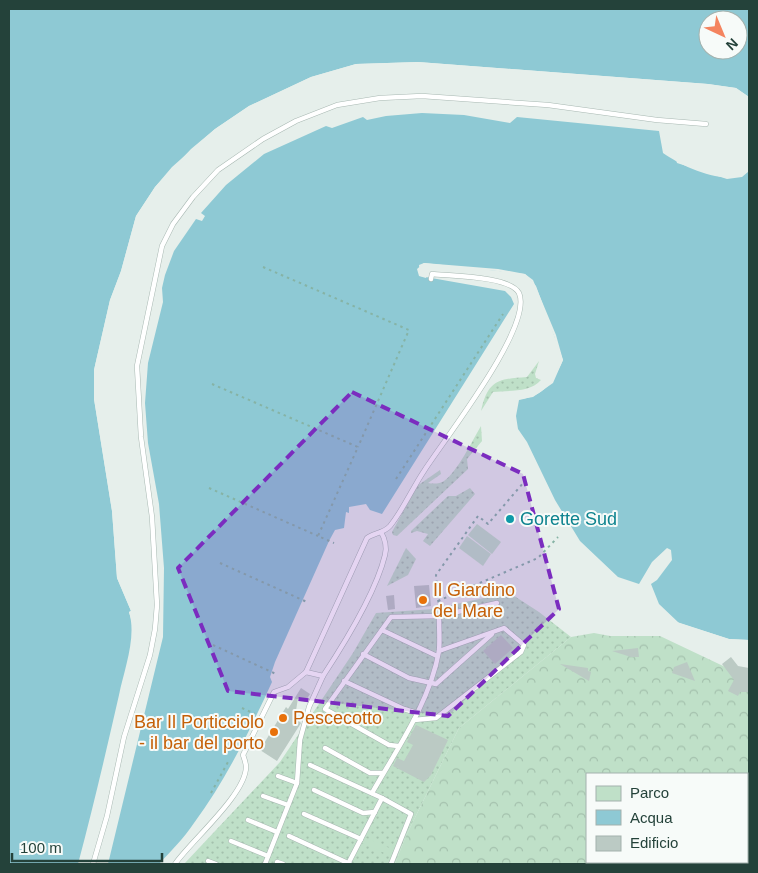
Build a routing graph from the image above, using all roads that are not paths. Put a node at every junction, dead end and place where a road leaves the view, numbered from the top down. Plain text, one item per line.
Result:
1 (706, 124) dead end
2 (431, 278) dead end
3 (381, 532) junction
4 (497, 602) dead end
5 (439, 616) junction
6 (382, 630) junction
7 (495, 632) junction
8 (438, 653) junction
9 (363, 654) junction
10 (306, 672) junction
11 (323, 676) junction
12 (344, 682) junction
13 (428, 684) junction
14 (417, 713) junction
15 (414, 720) junction
16 (398, 746) junction
17 (326, 748) dead end
18 (310, 765) dead end
19 (383, 773) junction
20 (278, 776) dead end
21 (297, 783) junction
22 (314, 790) dead end
23 (372, 793) junction
24 (263, 796) dead end
25 (382, 798) junction
26 (288, 805) junction
27 (375, 812) junction
28 (304, 814) dead end
29 (248, 820) dead end
30 (277, 832) junction
31 (289, 836) dead end
32 (361, 839) junction
33 (231, 841) dead end
34 (268, 856) junction
35 (208, 861) dead end
36 (277, 862) dead end
37 (93, 864) edge
38 (175, 864) edge
39 (216, 864) edge
40 (265, 864) edge
41 (283, 864) edge
42 (349, 864) edge
43 (391, 864) edge

1 - 37 lane
2 - 3 lane
3 - 10 lane
3 - 11 lane
4 - 5 lane
5 - 6 lane
5 - 8 lane
6 - 8 lane
6 - 9 lane
7 - 8 lane
7 - 13 lane
7 - 15 lane
8 - 13 lane
9 - 12 lane
9 - 13 lane
10 - 11 lane
10 - 38 lane
11 - 21 lane
12 - 14 lane
12 - 16 lane
13 - 14 lane
14 - 15 lane
15 - 16 lane
16 - 19 lane
17 - 19 lane
18 - 23 lane
19 - 23 lane
20 - 21 lane
21 - 26 lane
22 - 27 lane
23 - 25 lane
24 - 26 lane
25 - 27 lane
25 - 43 lane
26 - 30 lane
27 - 32 lane
28 - 32 lane
29 - 30 lane
30 - 34 lane
31 - 42 lane
32 - 42 lane
33 - 34 lane
34 - 40 lane
35 - 39 lane
36 - 41 lane

